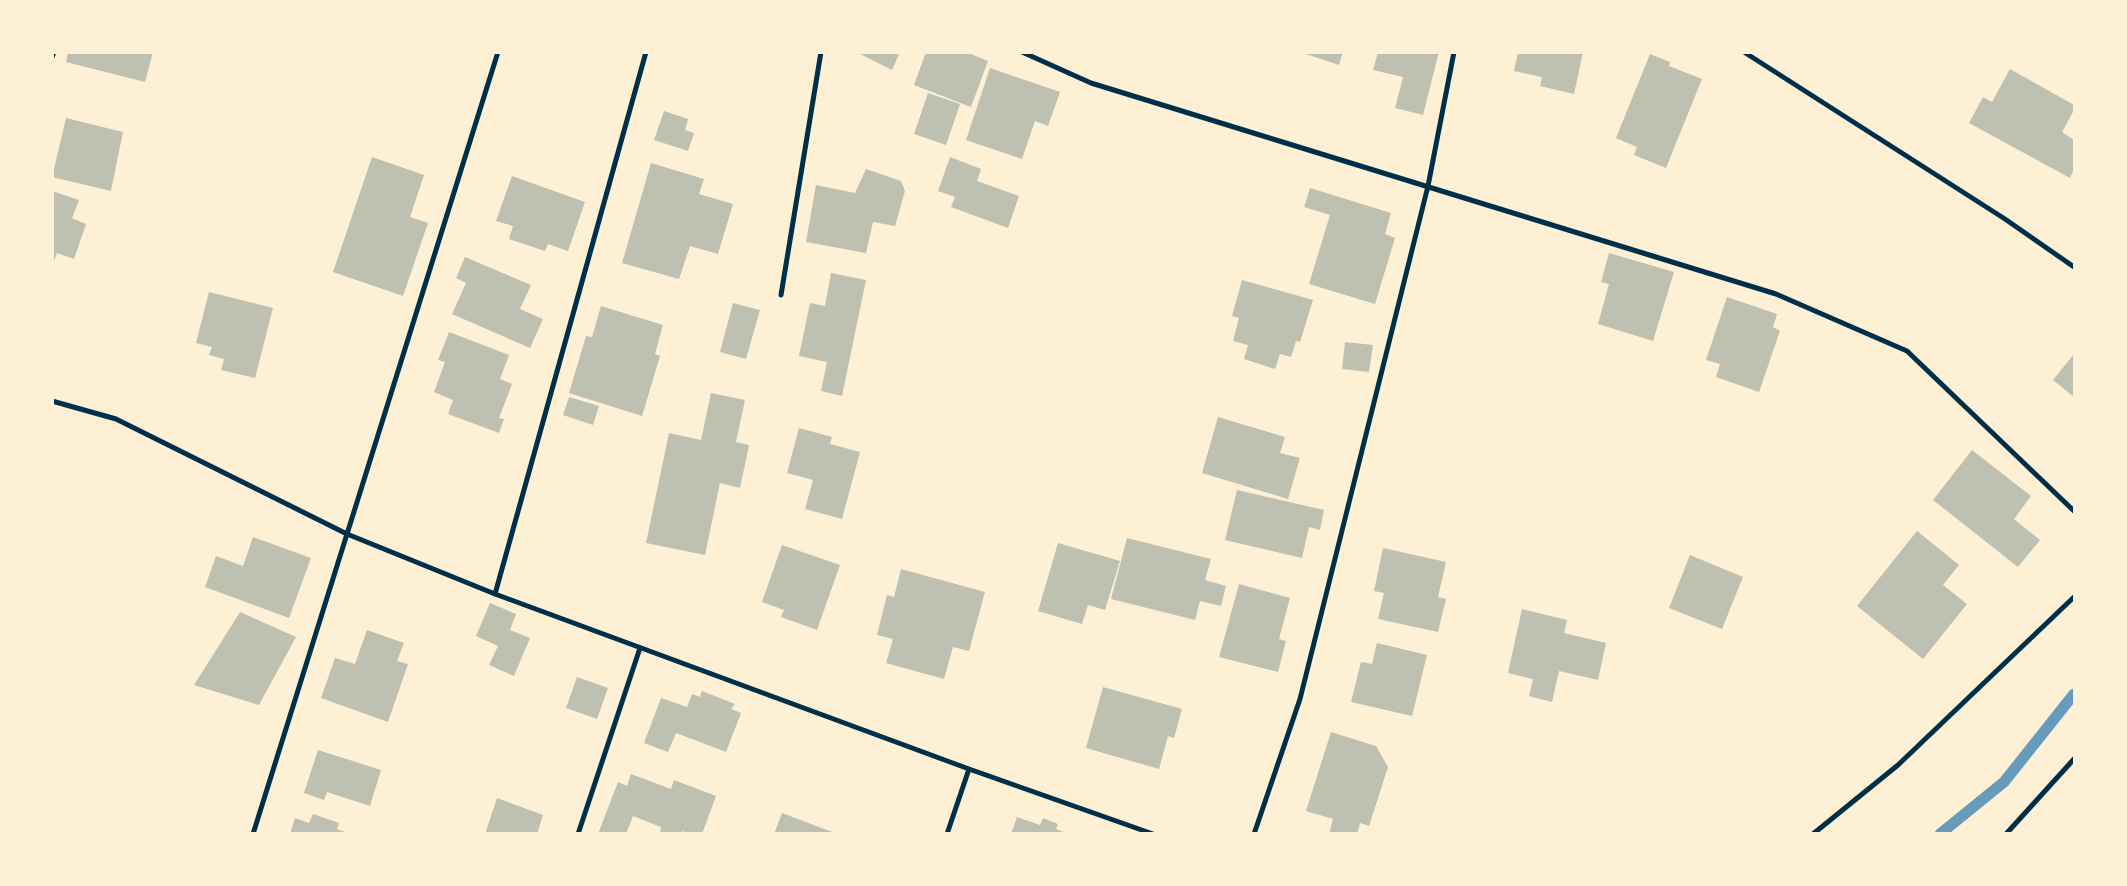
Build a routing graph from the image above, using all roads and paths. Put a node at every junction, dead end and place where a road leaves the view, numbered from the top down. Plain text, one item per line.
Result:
1 (54, 52) edge
2 (498, 52) edge
3 (646, 52) edge
4 (820, 52) edge
5 (1022, 52) edge
6 (1038, 52) edge
7 (1454, 52) edge
8 (1744, 52) edge
9 (52, 57) edge
10 (1037, 59) junction
11 (1428, 186) junction
12 (2074, 267) edge
13 (781, 295) dead end
14 (52, 401) edge
15 (2074, 511) edge
16 (348, 534) junction
17 (495, 594) junction
18 (2074, 597) edge
19 (640, 648) junction
20 (2074, 759) edge
21 (969, 769) junction
22 (253, 834) edge
23 (578, 834) edge
24 (947, 834) edge
25 (1153, 834) edge
26 (1254, 834) edge
27 (1813, 834) edge
28 (2006, 834) edge

1 - 9 street
2 - 16 street
3 - 17 street
4 - 13 street
5 - 10 street
6 - 10 street
7 - 11 street
8 - 12 street
10 - 11 street
11 - 15 street
11 - 26 street
14 - 16 street
16 - 17 street
16 - 22 street
17 - 19 street
18 - 27 street
19 - 21 street
19 - 23 street
20 - 28 street
21 - 24 street
21 - 25 street

